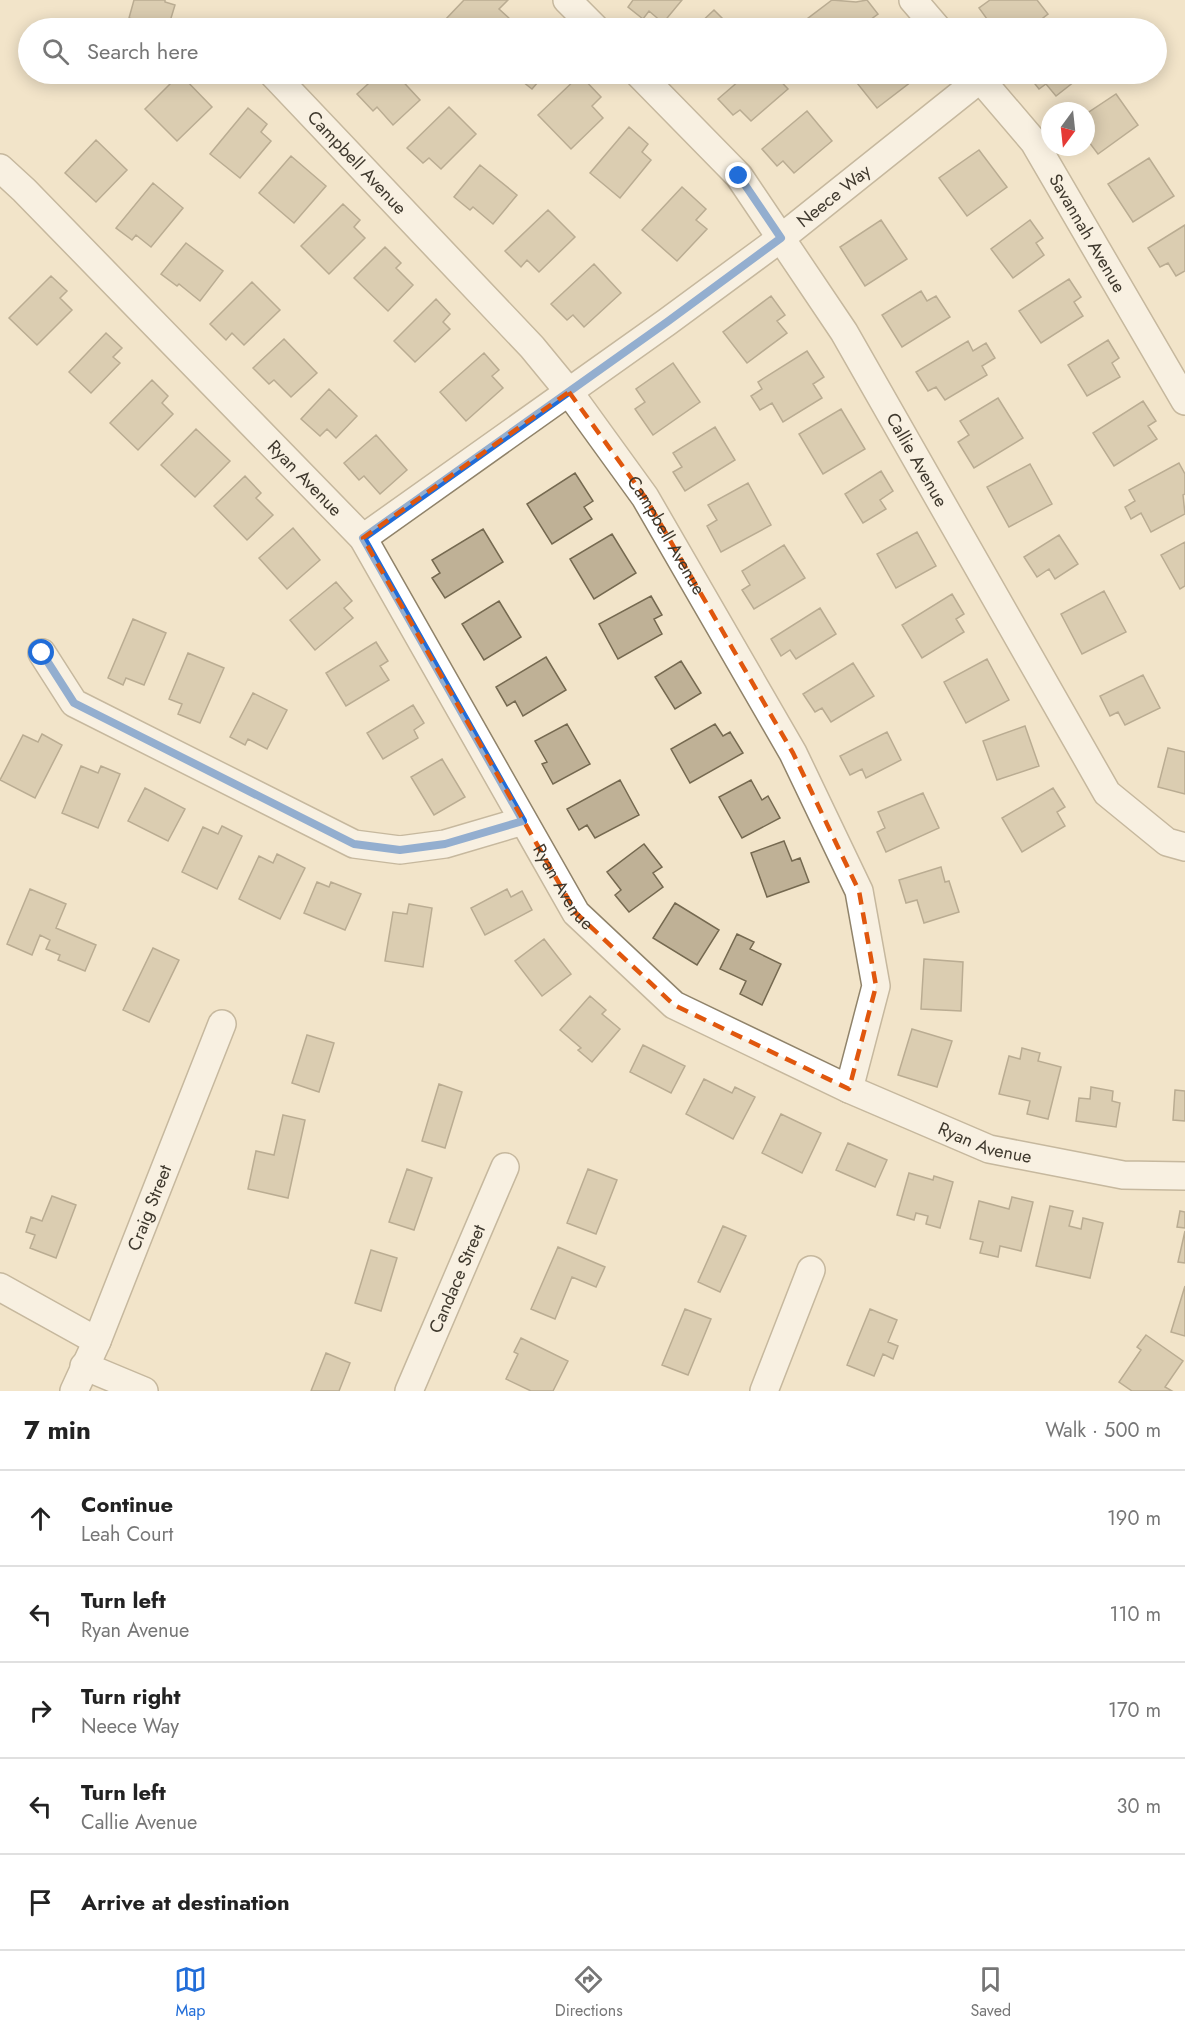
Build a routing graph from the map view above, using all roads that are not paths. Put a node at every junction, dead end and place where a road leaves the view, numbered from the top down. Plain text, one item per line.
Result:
1 (567, 0) edge
2 (913, 0) edge
3 (585, 18) edge
4 (929, 18) edge
5 (282, 84) edge
6 (649, 84) edge
7 (968, 84) edge
8 (985, 84) edge
9 (0, 168) edge
10 (781, 238) junction
11 (569, 392) junction
12 (1185, 401) edge
13 (363, 538) junction
14 (42, 653) dead end
15 (523, 821) junction
16 (1185, 847) edge
17 (222, 1024) dead end
18 (849, 1089) junction
19 (506, 1167) dead end
20 (1185, 1176) edge
21 (811, 1270) dead end
22 (0, 1287) edge
23 (97, 1341) junction
24 (84, 1366) junction
25 (74, 1391) edge
26 (144, 1391) edge
27 (409, 1391) edge
28 (764, 1391) edge

1 - 3 street
2 - 4 street
5 - 11 street, Campbell Avenue
6 - 10 street, Callie Avenue
7 - 10 street, Neece Way
8 - 12 street, Savannah Avenue
9 - 13 street, Ryan Avenue
10 - 11 street, Neece Way
10 - 16 street, Callie Avenue
11 - 13 street, Neece Way
11 - 18 street, Campbell Avenue
13 - 15 street, Ryan Avenue
14 - 15 street
15 - 18 street, Ryan Avenue
17 - 23 street, Craig Street
18 - 20 street, Ryan Avenue
19 - 27 street, Candace Street
21 - 28 street
22 - 23 street
23 - 24 street, Craig Street
24 - 25 street, Craig Street
24 - 26 street

